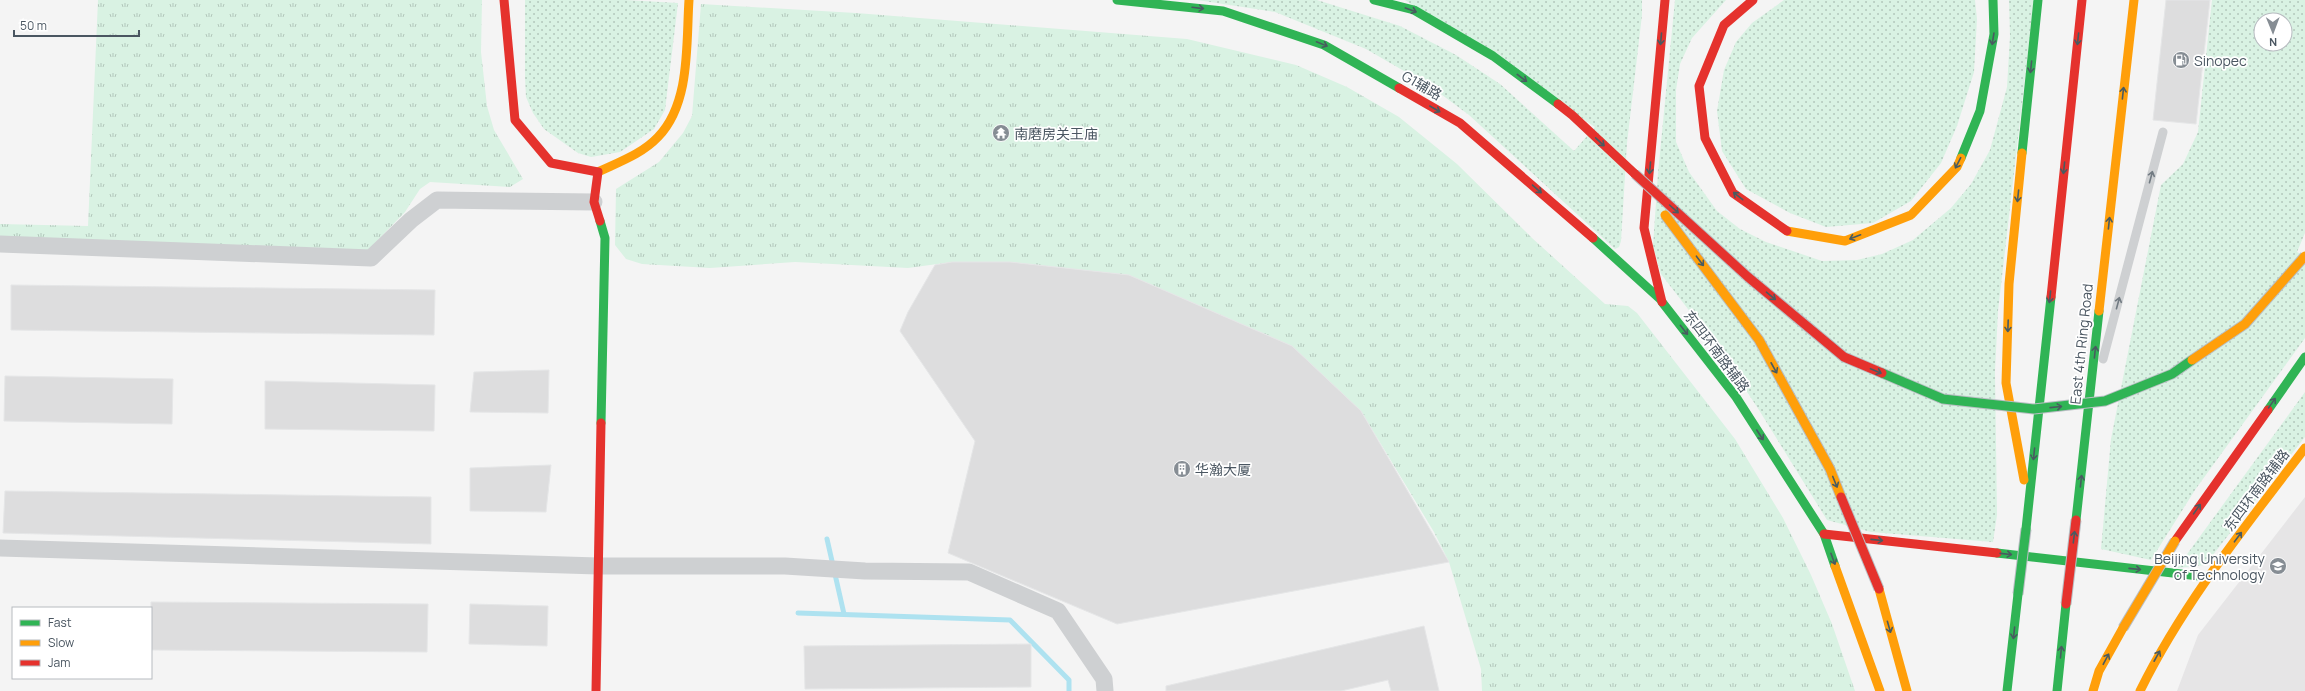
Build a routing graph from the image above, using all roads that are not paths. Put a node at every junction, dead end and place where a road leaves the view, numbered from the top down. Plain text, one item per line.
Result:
1 (504, 0) edge
2 (689, 0) edge
3 (1117, 0) edge
4 (1374, 0) edge
5 (1665, 0) edge
6 (1753, 0) edge
7 (1993, 0) edge
8 (2038, 0) edge
9 (2082, 0) edge
10 (2134, 0) edge
11 (2163, 132) dead end
12 (598, 172) junction
13 (1635, 174) junction
14 (594, 202) junction
15 (0, 244) edge
16 (2305, 256) edge
17 (1660, 299) junction
18 (2305, 357) edge
19 (2087, 422) junction
20 (2305, 448) edge
21 (2028, 506) junction
22 (1824, 534) junction
23 (0, 548) edge
24 (598, 566) junction
25 (2208, 577) junction
26 (596, 691) edge
27 (1105, 691) edge
28 (1880, 691) edge
29 (1908, 691) edge
30 (2007, 691) edge
31 (2057, 691) edge
32 (2092, 691) edge
33 (2140, 691) edge

1 - 12 main road
2 - 12 main road
3 -> 17 main road, G1辅路
4 -> 13 main road
5 -> 17 main road, 东四环南路辅路
7 -> 6 main road
8 -> 21 main road
9 -> 21 main road
19 -> 10 main road, East 4th Ring Road
19 -> 11 lane
12 - 14 main road
13 -> 16 main road, bridge
13 -> 29 main road, bridge
14 - 15 street
14 - 24 main road
17 -> 22 main road, 东四环南路辅路
32 -> 18 main road, bridge
31 -> 19 main road, East 4th Ring Road, bridge
25 -> 20 main road, 东四环南路辅路
21 -> 30 main road, bridge
22 -> 25 main road
22 -> 28 main road, 东四环南路辅路
23 - 24 street
24 - 26 main road
24 - 27 street
33 -> 25 main road, 东四环南路辅路

